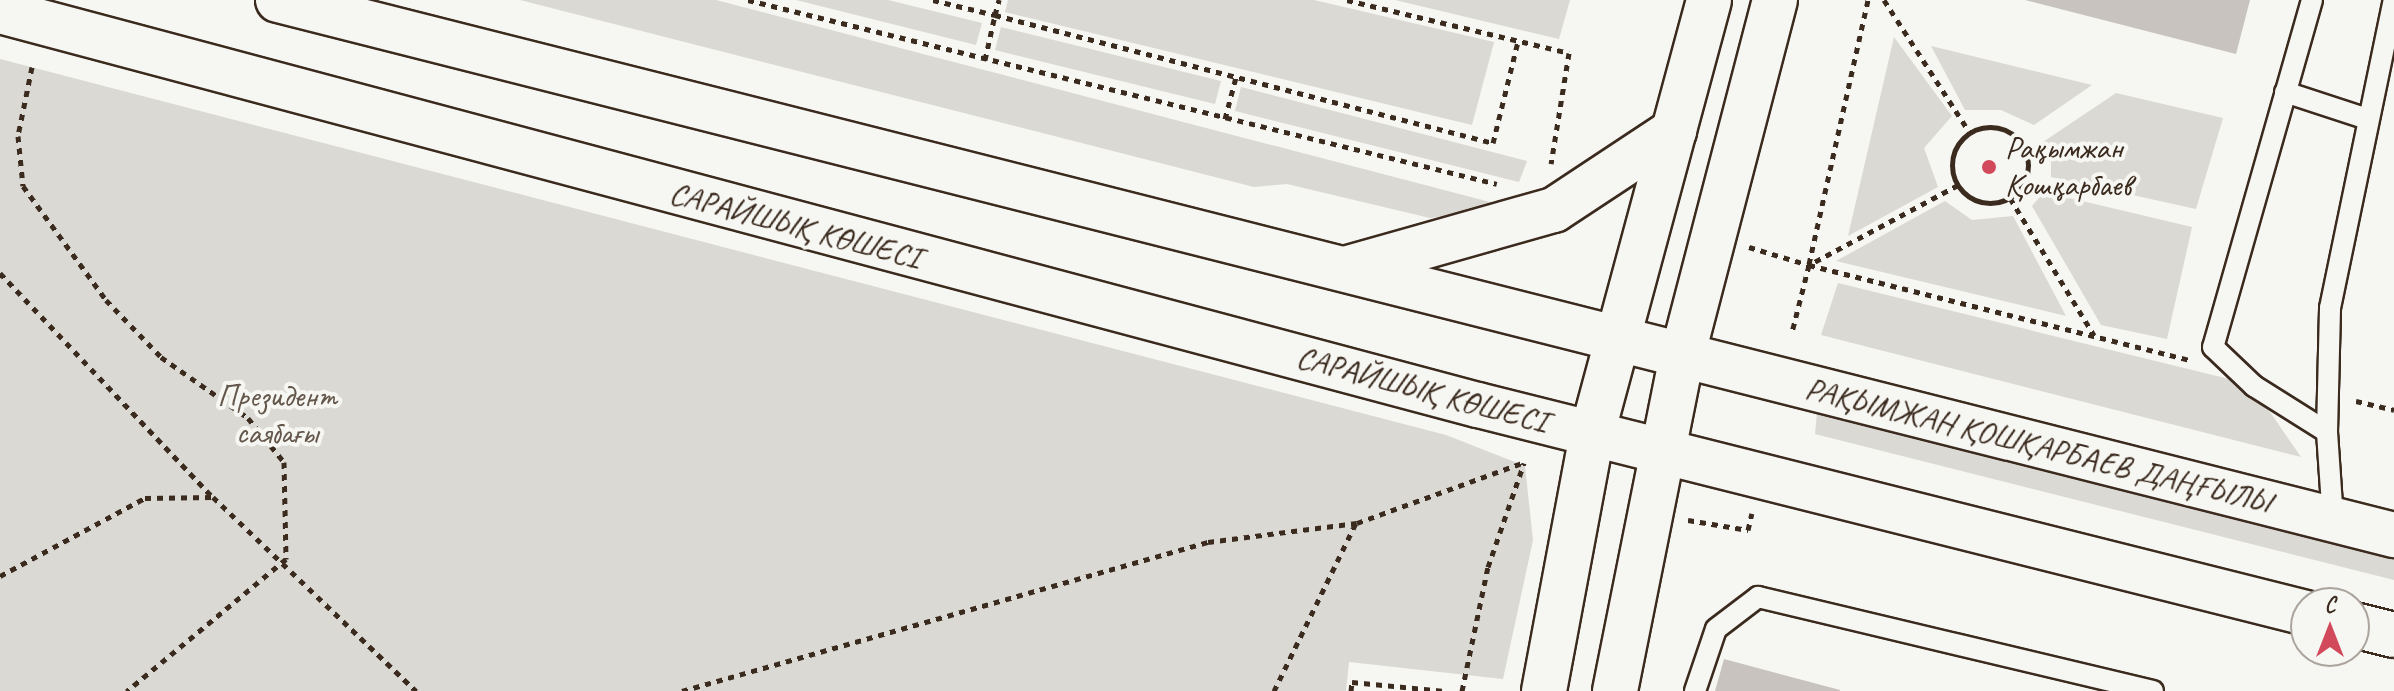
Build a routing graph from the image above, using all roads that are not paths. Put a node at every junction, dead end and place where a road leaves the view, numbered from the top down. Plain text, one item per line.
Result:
1 (278, 0) edge
2 (1709, 0) edge
3 (1775, 0) edge
4 (2312, 0) edge
5 (2394, 0) edge
6 (0, 11) edge
7 (2285, 92) junction
8 (2367, 119) junction
9 (1674, 131) junction
10 (1340, 271) junction
11 (1617, 341) junction
12 (1682, 357) junction
13 (2327, 432) junction
14 (1592, 434) junction
15 (1661, 450) junction
16 (2333, 520) junction
17 (2394, 535) edge
18 (2290, 609) edge
19 (2370, 629) edge
20 (2394, 635) edge
21 (1544, 691) edge
22 (1615, 691) edge
23 (1695, 691) edge
24 (2153, 691) edge

1 - 10 main road
2 - 9 main road
3 - 12 main road
4 - 7 lane
5 - 8 lane
6 - 14 main road, САРАЙШЫҚ КӨШЕСІ
7 - 8 lane
7 - 13 lane
8 - 13 lane
9 - 10 main road
9 - 11 main road
10 - 11 main road
11 - 12 main road, РАҚЫМЖАН ҚОШҚАРБАЕВ ДАҢҒЫЛЫ
11 - 14 main road
12 - 15 main road
12 - 16 main road, РАҚЫМЖАН ҚОШҚАРБАЕВ ДАҢҒЫЛЫ
13 - 16 lane
14 - 15 main road, САРАЙШЫҚ КӨШЕСІ
14 - 21 main road
15 - 18 main road
15 - 22 main road
16 - 17 main road, РАҚЫМЖАН ҚОШҚАРБАЕВ ДАҢҒЫЛЫ
19 - 20 main road
23 - 24 lane

